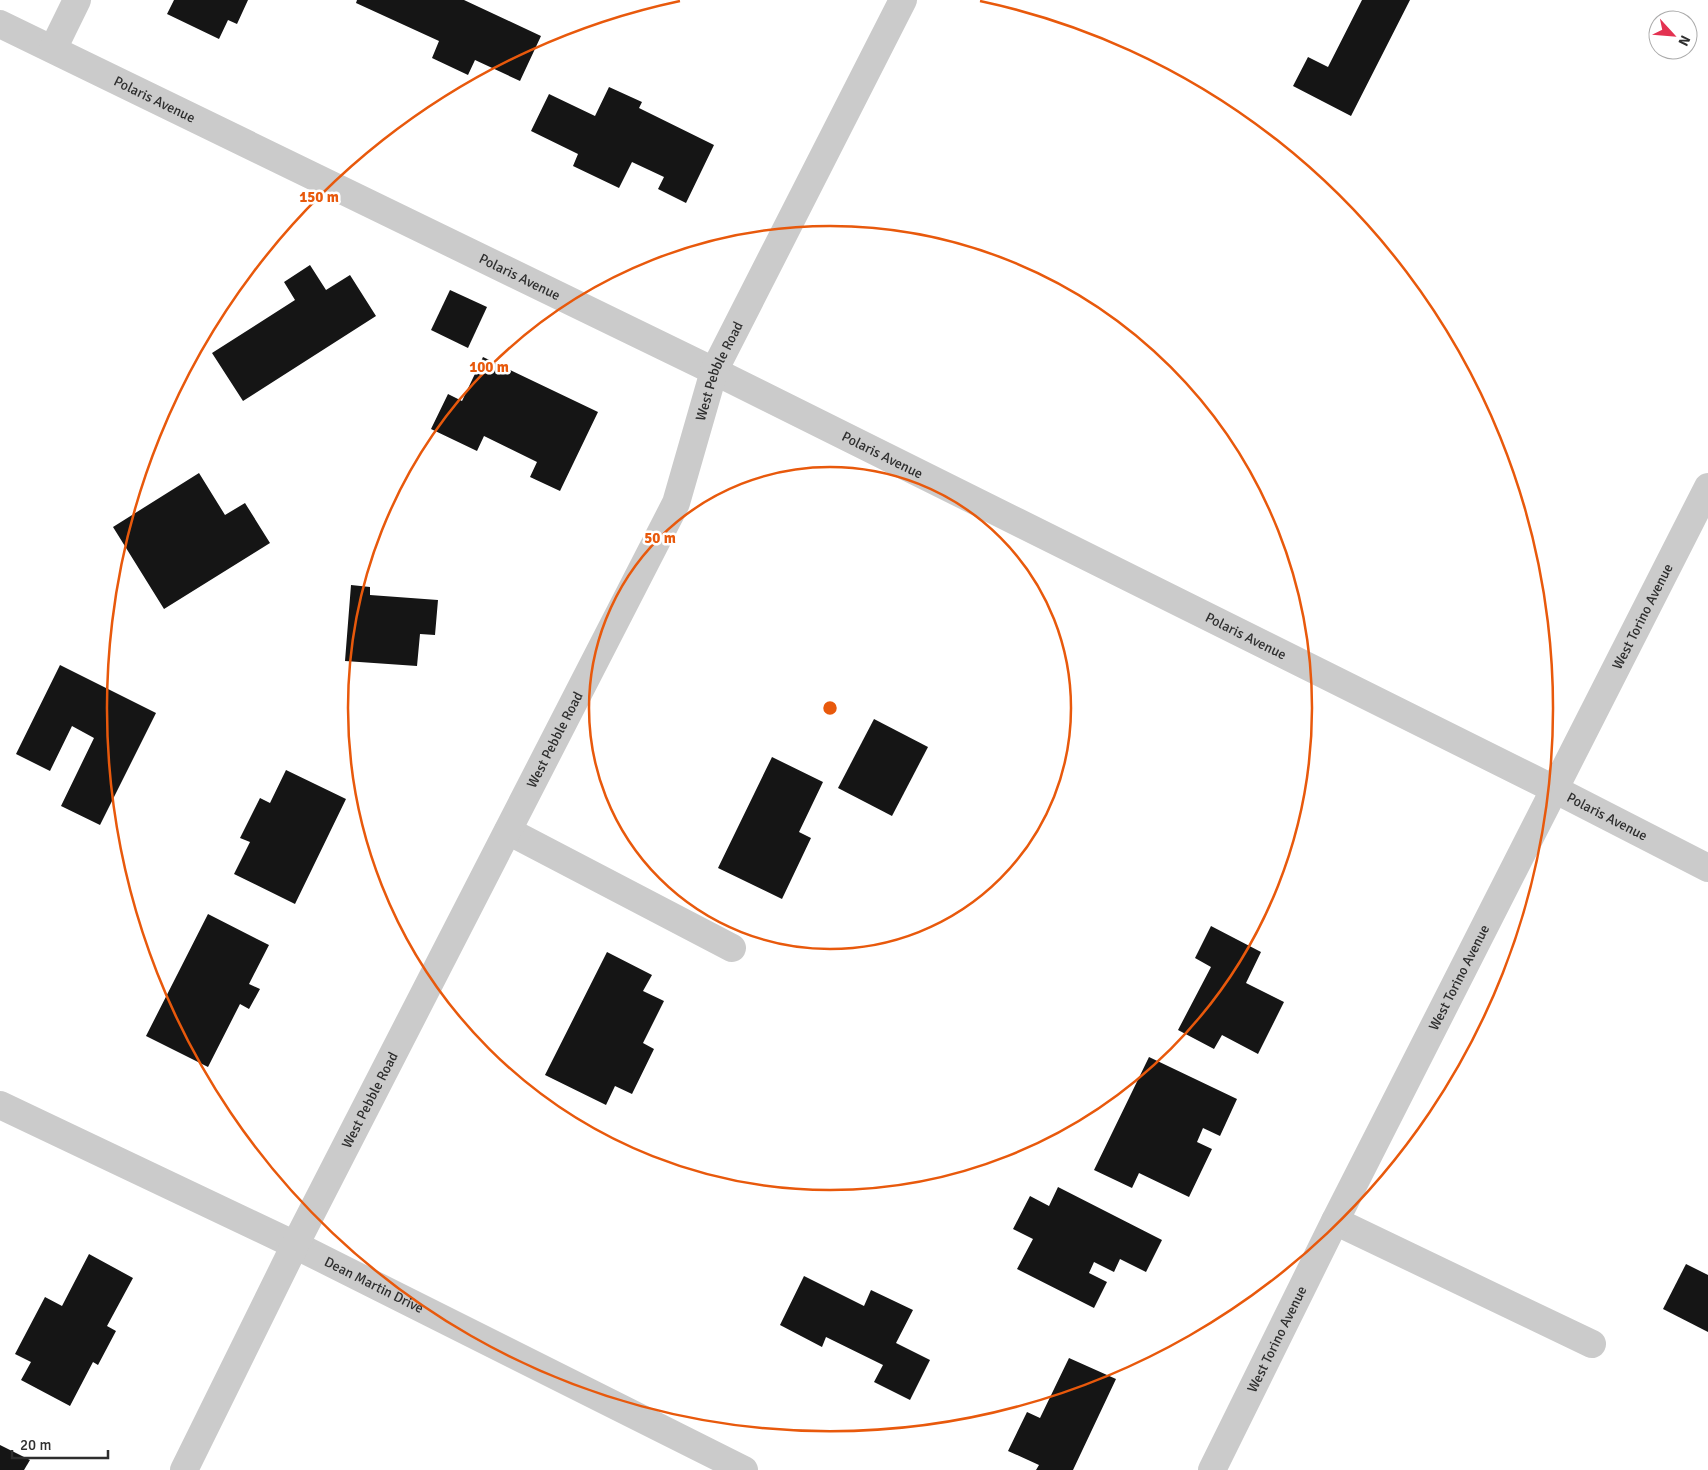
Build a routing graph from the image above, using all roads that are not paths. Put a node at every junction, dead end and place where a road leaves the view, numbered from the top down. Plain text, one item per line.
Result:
1 (77, 0) edge
2 (903, 0) edge
3 (0, 24) edge
4 (53, 49) junction
5 (714, 371) junction
6 (1708, 487) edge
7 (1554, 789) junction
8 (508, 831) junction
9 (1708, 868) edge
10 (732, 948) dead end
11 (0, 1105) edge
12 (1335, 1221) junction
13 (295, 1245) junction
14 (1592, 1344) dead end
15 (184, 1470) edge
16 (744, 1470) edge
17 (1212, 1470) edge

1 - 4 street
2 - 5 street, West Pebble Road
3 - 4 street, Polaris Avenue
4 - 5 street, Polaris Avenue
5 - 7 street, Polaris Avenue
5 - 8 street, West Pebble Road
6 - 7 street, West Torino Avenue
7 - 9 street, Polaris Avenue
7 - 12 street, West Torino Avenue
8 - 10 street
8 - 13 street, West Pebble Road
11 - 13 street, Dean Martin Drive
12 - 14 street
12 - 17 street, West Torino Avenue
13 - 15 street, West Pebble Road
13 - 16 street, Dean Martin Drive

